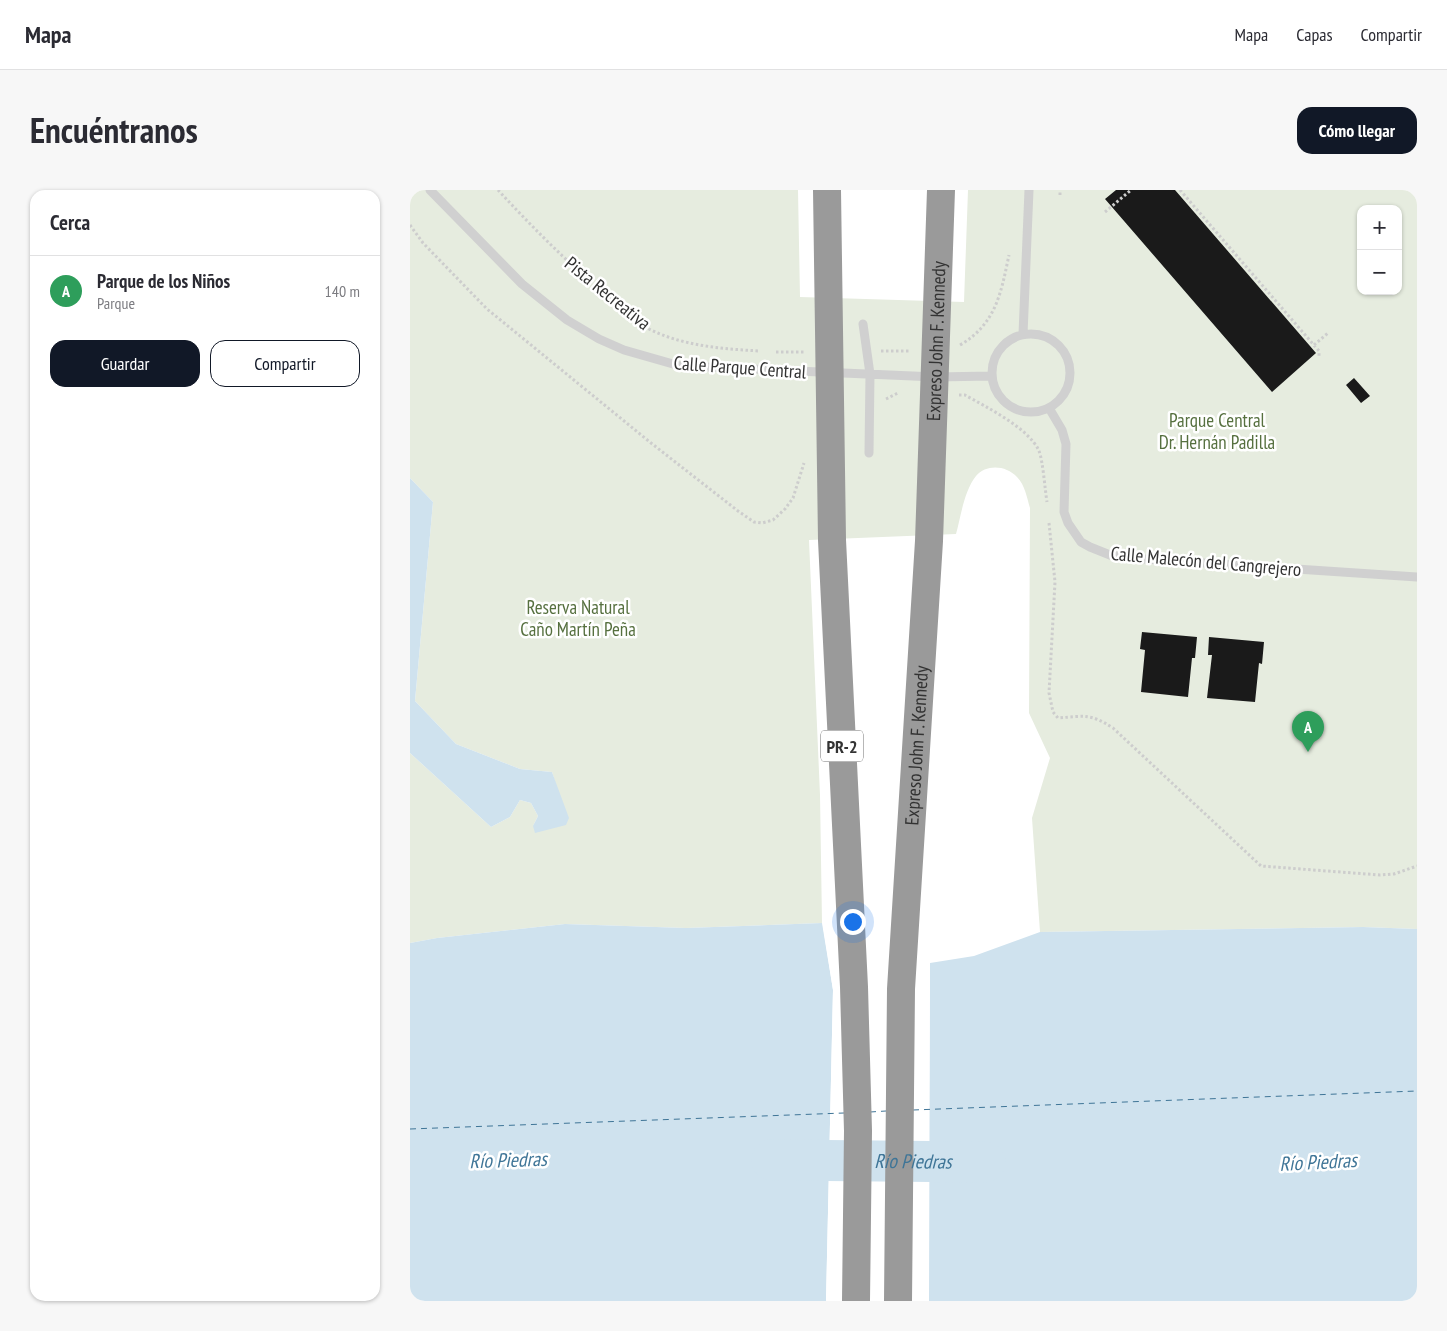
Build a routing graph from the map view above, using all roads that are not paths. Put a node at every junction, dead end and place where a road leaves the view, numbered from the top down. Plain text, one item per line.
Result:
1 (430, 190) edge
2 (827, 190) edge
3 (941, 190) edge
4 (1029, 190) edge
5 (863, 324) dead end
6 (1023, 334) junction
7 (870, 374) junction
8 (991, 376) junction
9 (1049, 408) junction
10 (869, 453) dead end
11 (1417, 577) edge
12 (856, 1301) edge
13 (898, 1301) edge

1 - 7 lane, Calle Parque Central
2 - 12 highway, PR-2
3 - 13 highway, Expreso John F. Kennedy
4 - 6 lane
5 - 7 lane
6 - 8 lane
6 - 9 lane
7 - 8 lane, Calle Parque Central
7 - 10 lane
8 - 9 lane
9 - 11 lane, Calle Malecón del Cangrejero

